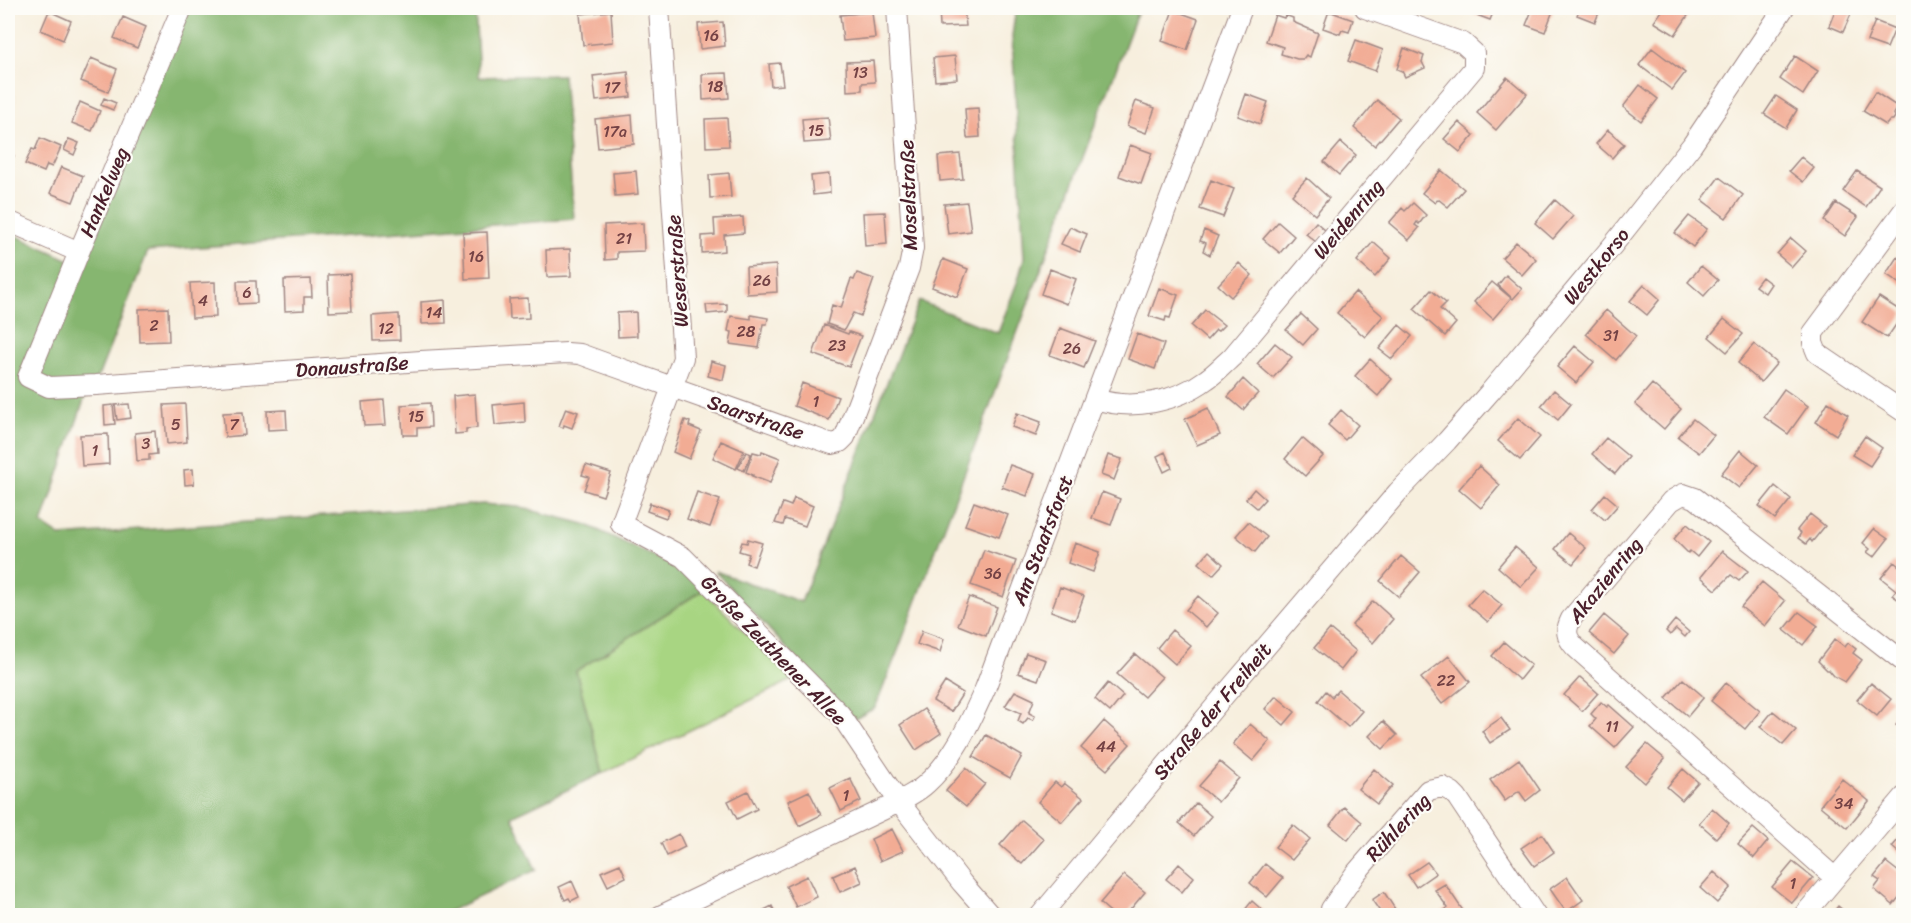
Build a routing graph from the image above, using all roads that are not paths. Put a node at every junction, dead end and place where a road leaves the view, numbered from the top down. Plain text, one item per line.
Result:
1 (659, 8) edge
2 (897, 8) edge
3 (1242, 8) edge
4 (1365, 8) edge
5 (1784, 8) edge
6 (179, 9) edge
7 (1904, 210) edge
8 (8, 221) edge
9 (79, 252) junction
10 (28, 377) joint
11 (672, 387) junction
12 (1096, 399) junction
13 (1904, 412) edge
14 (840, 442) joint
15 (1386, 507) joint
16 (621, 524) joint
17 (1904, 662) edge
18 (1904, 797) edge
19 (899, 802) junction
20 (1835, 878) junction
21 (660, 915) edge
22 (991, 915) edge
23 (1040, 915) edge
24 (1332, 915) edge
25 (1536, 915) edge
26 (1803, 915) edge

1 - 11 street, Weserstraße
2 - 14 street, Moselstraße
3 - 12 street, Am Staatsforst
4 - 12 street, Weidenring
5 - 15 street, Westkorso
6 - 9 street, Hankelweg
7 - 13 street
8 - 9 street
9 - 10 street, Hankelweg
10 - 11 street, Donaustraße
11 - 14 street, Saarstraße
11 - 16 street, Weserstraße
12 - 19 street, Am Staatsforst
15 - 23 street, Straße der Freiheit
16 - 19 street, Große Zeuthener Allee
17 - 20 street, Akazienring
18 - 20 street
19 - 21 street, Am Staatsforst
19 - 22 street, Große Zeuthener Allee
20 - 26 street
24 - 25 street, Rühlering

